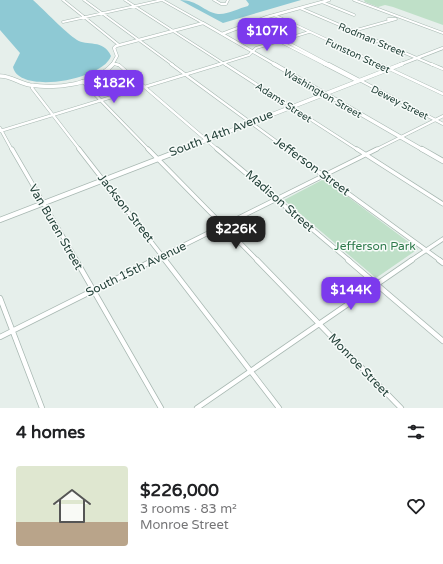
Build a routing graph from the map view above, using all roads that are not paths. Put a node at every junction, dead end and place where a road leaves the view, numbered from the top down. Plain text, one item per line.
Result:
1 (63, 0) edge
2 (84, 0) edge
3 (125, 0) edge
4 (162, 0) edge
5 (214, 0) edge
6 (228, 0) edge
7 (329, 0) edge
8 (354, 0) edge
9 (322, 2) junction
10 (135, 6) junction
11 (300, 8) junction
12 (102, 13) junction
13 (274, 15) junction
14 (354, 15) dead end
15 (85, 17) junction
16 (389, 20) dead end
17 (63, 22) dead end
18 (203, 23) junction
19 (247, 25) junction
20 (258, 29) dead end
21 (174, 31) junction
22 (353, 31) junction
23 (310, 32) junction
24 (443, 33) edge
25 (222, 34) junction
26 (139, 40) junction
27 (283, 40) junction
28 (279, 41) junction
29 (119, 45) junction
30 (443, 48) edge
31 (252, 51) junction
32 (417, 58) junction
33 (223, 63) junction
34 (115, 64) junction
35 (388, 68) junction
36 (443, 69) edge
37 (186, 74) junction
38 (0, 76) edge
39 (358, 80) junction
40 (82, 81) junction
41 (33, 85) junction
42 (145, 87) junction
43 (324, 93) junction
44 (443, 94) edge
45 (101, 100) junction
46 (291, 106) junction
47 (53, 115) junction
48 (443, 116) edge
49 (435, 120) junction
50 (251, 122) junction
51 (443, 124) edge
52 (0, 130) edge
53 (401, 137) junction
54 (207, 139) junction
55 (366, 154) junction
56 (157, 158) junction
57 (443, 161) edge
58 (324, 175) junction
59 (103, 180) junction
60 (277, 199) junction
61 (43, 203) junction
62 (443, 204) edge
63 (0, 220) edge
64 (223, 226) junction
65 (443, 239) edge
66 (426, 250) junction
67 (163, 256) junction
68 (443, 263) edge
69 (376, 284) junction
70 (93, 291) junction
71 (0, 298) edge
72 (319, 324) junction
73 (12, 330) junction
74 (0, 336) edge
75 (443, 341) edge
76 (251, 372) junction
77 (42, 408) edge
78 (161, 408) edge
79 (197, 408) edge
80 (279, 408) edge
81 (401, 408) edge

1 - 15 street
2 - 12 street, Jefferson Street
3 - 10 street, Adams Street
4 - 10 street
4 - 18 street, Washington Street
5 - 6 street
7 - 9 street
8 - 24 street
9 - 11 street
9 - 14 street
10 - 12 street
10 - 21 street, Adams Street
11 - 13 street
11 - 22 street, Rodman Street
12 - 15 street
12 - 26 street, Jefferson Street
13 - 19 street
13 - 23 street, Funston Street
15 - 17 street
15 - 29 street
16 - 22 street
18 - 21 street
18 - 25 street, Washington Street
19 - 20 street
19 - 25 street
21 - 26 street
21 - 33 street, Adams Street
22 - 32 street, Rodman Street
23 - 27 street
23 - 35 street, Funston Street
25 - 31 street, Washington Street
26 - 29 street
26 - 37 street, Jefferson Street
27 - 28 street
27 - 39 street, Dewey Street
28 - 31 street
28 - 39 street, Dewey Street
29 - 34 street
30 - 32 street, South 14th Avenue
31 - 33 street
31 - 43 street, Washington Street
32 - 35 street, South 14th Avenue
32 - 36 street, Rodman Street
33 - 37 street
33 - 46 street, Adams Street
34 - 40 street
34 - 42 street, Madison Street
35 - 39 street, South 14th Avenue
35 - 44 street, Funston Street
37 - 42 street
37 - 50 street, Jefferson Street
38 - 41 street
39 - 43 street, South 14th Avenue
39 - 49 street, Dewey Street
40 - 41 street
40 - 45 street, Monroe Street
41 - 47 street, Jackson Street
42 - 45 street
42 - 54 street, Madison Street
43 - 46 street, South 14th Avenue
43 - 53 street, Washington Street
45 - 47 street
45 - 56 street, Monroe Street
46 - 50 street, South 14th Avenue
46 - 55 street, Adams Street
47 - 52 street
47 - 59 street, Jackson Street
48 - 49 street, South 15th Avenue
49 - 51 street, Dewey Street
49 - 53 street, South 15th Avenue
50 - 54 street, South 14th Avenue
50 - 58 street, Jefferson Street
52 - 61 street, Van Buren Street
53 - 55 street, South 15th Avenue
53 - 57 street, Washington Street
54 - 56 street, South 14th Avenue
54 - 60 street, Madison Street
55 - 58 street, South 15th Avenue
55 - 62 street, Adams Street
56 - 59 street, South 14th Avenue
56 - 64 street, Monroe Street
58 - 60 street, South 15th Avenue
58 - 66 street, Jefferson Street
59 - 61 street, South 14th Avenue
59 - 67 street, Jackson Street
60 - 64 street, South 15th Avenue
60 - 69 street, Madison Street
61 - 63 street, South 14th Avenue
61 - 70 street, Van Buren Street
64 - 67 street, South 15th Avenue
64 - 72 street, Monroe Street
65 - 66 street
66 - 68 street, Jefferson Street
66 - 69 street
67 - 70 street, South 15th Avenue
67 - 76 street, Jackson Street
69 - 72 street
69 - 75 street, Madison Street
70 - 73 street, South 15th Avenue
70 - 78 street, Van Buren Street
71 - 73 street
72 - 76 street
72 - 81 street, Monroe Street
73 - 74 street, South 15th Avenue
73 - 77 street
76 - 79 street
76 - 80 street, Jackson Street

